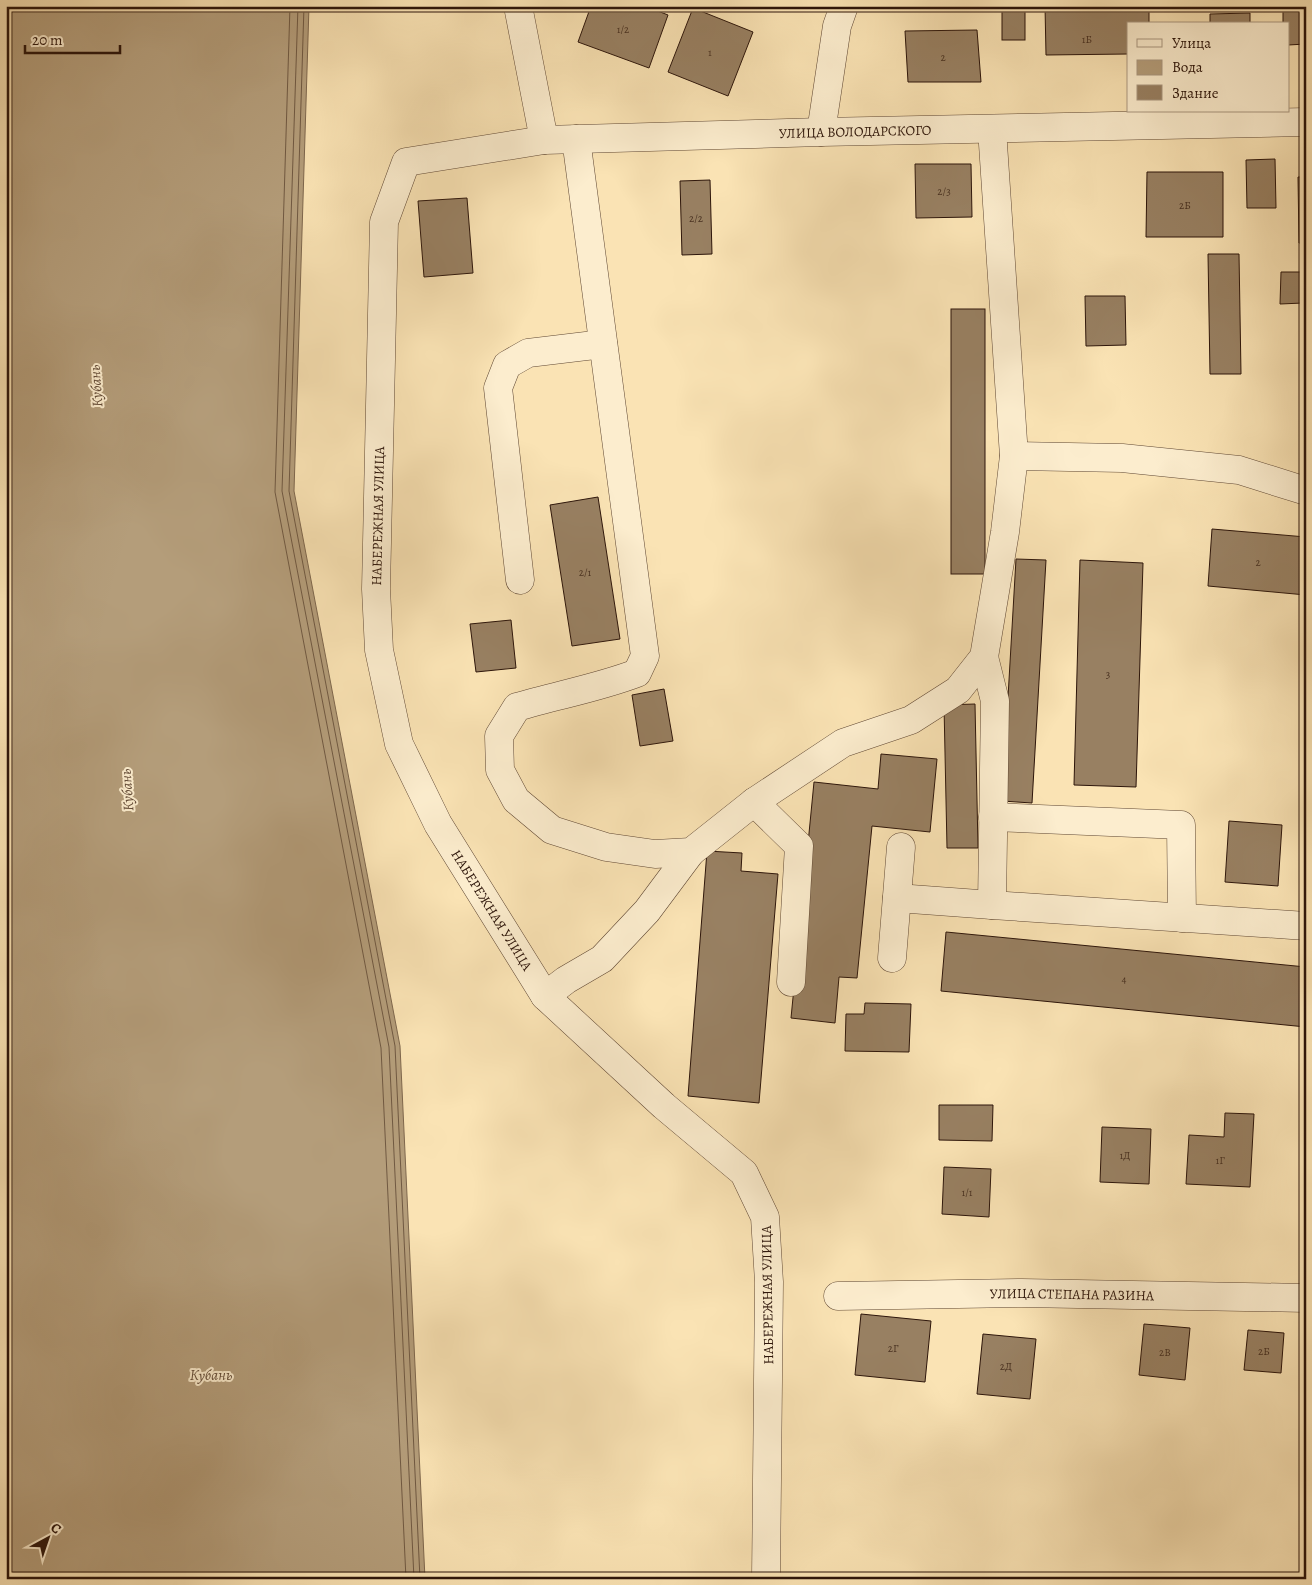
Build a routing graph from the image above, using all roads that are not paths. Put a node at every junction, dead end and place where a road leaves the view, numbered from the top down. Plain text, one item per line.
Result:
1 (518, 6) edge
2 (844, 6) edge
3 (1306, 122) edge
4 (992, 129) junction
5 (821, 132) junction
6 (576, 139) junction
7 (544, 140) junction
8 (406, 162) joint
9 (603, 344) junction
10 (1014, 456) junction
11 (1306, 491) edge
12 (520, 580) dead end
13 (984, 657) junction
14 (754, 802) junction
15 (994, 817) junction
16 (901, 847) dead end
17 (691, 852) junction
18 (898, 898) junction
19 (992, 905) junction
20 (1182, 918) junction
21 (1306, 926) edge
22 (892, 958) dead end
23 (791, 982) dead end
24 (545, 996) junction
25 (838, 1296) dead end
26 (1306, 1298) edge
27 (766, 1579) edge

1 - 7 street
2 - 5 street
3 - 4 street, УЛИЦА ВОЛОДАРСКОГО
4 - 5 street, УЛИЦА ВОЛОДАРСКОГО
4 - 10 street
5 - 6 street, УЛИЦА ВОЛОДАРСКОГО
6 - 7 street, УЛИЦА ВОЛОДАРСКОГО
6 - 9 street
7 - 8 street, УЛИЦА ВОЛОДАРСКОГО
8 - 24 street, НАБЕРЕЖНАЯ УЛИЦА
9 - 12 street
9 - 17 street
10 - 11 street
10 - 13 street
13 - 14 street
13 - 15 street
14 - 17 street
14 - 23 street
15 - 19 street
15 - 20 street
16 - 18 street
17 - 24 street
18 - 19 street
18 - 22 street
19 - 20 street
20 - 21 street
24 - 27 street, НАБЕРЕЖНАЯ УЛИЦА
25 - 26 street, УЛИЦА СТЕПАНА РАЗИНА

